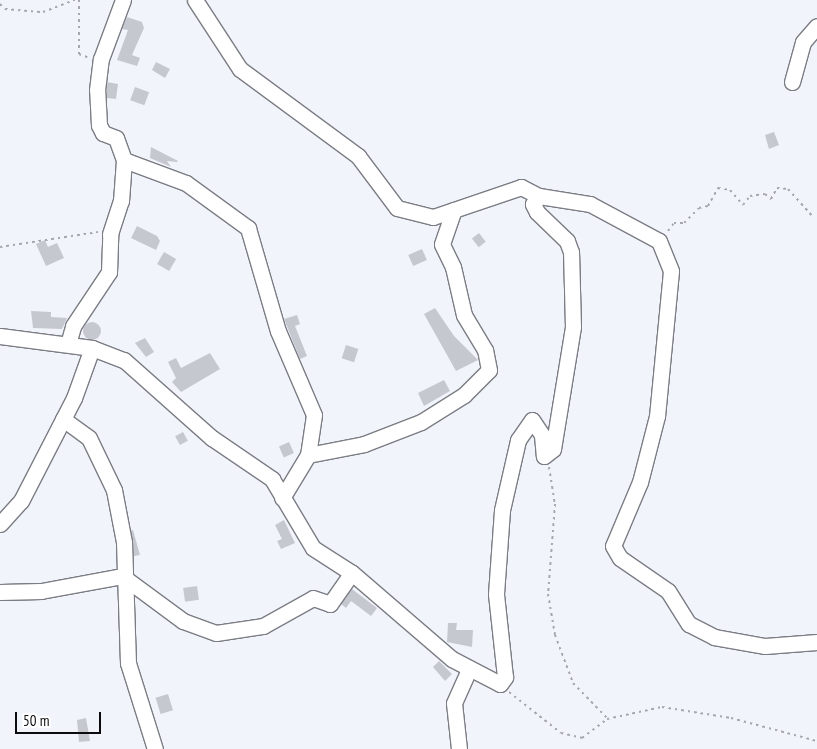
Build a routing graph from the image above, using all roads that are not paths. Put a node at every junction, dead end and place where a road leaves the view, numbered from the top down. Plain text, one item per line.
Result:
1 (123, 0) edge
2 (195, 0) edge
3 (817, 26) edge
4 (792, 82) dead end
5 (124, 160) junction
6 (539, 196) junction
7 (454, 210) junction
8 (0, 336) edge
9 (68, 344) junction
10 (92, 348) junction
11 (63, 419) junction
12 (308, 455) junction
13 (282, 498) junction
14 (0, 524) edge
15 (352, 574) junction
16 (122, 576) junction
17 (0, 592) edge
18 (817, 642) edge
19 (469, 669) junction
20 (154, 749) edge
21 (459, 749) edge

1 - 5 street
2 - 7 street
3 - 4 street
5 - 9 street
5 - 12 street
6 - 7 street
6 - 18 street
6 - 19 street
7 - 12 street
8 - 9 street
9 - 10 street
10 - 11 street
10 - 13 street
11 - 14 street
11 - 16 street
12 - 13 street
13 - 15 street
15 - 16 street
15 - 19 street
16 - 17 street
16 - 20 street
19 - 21 street

